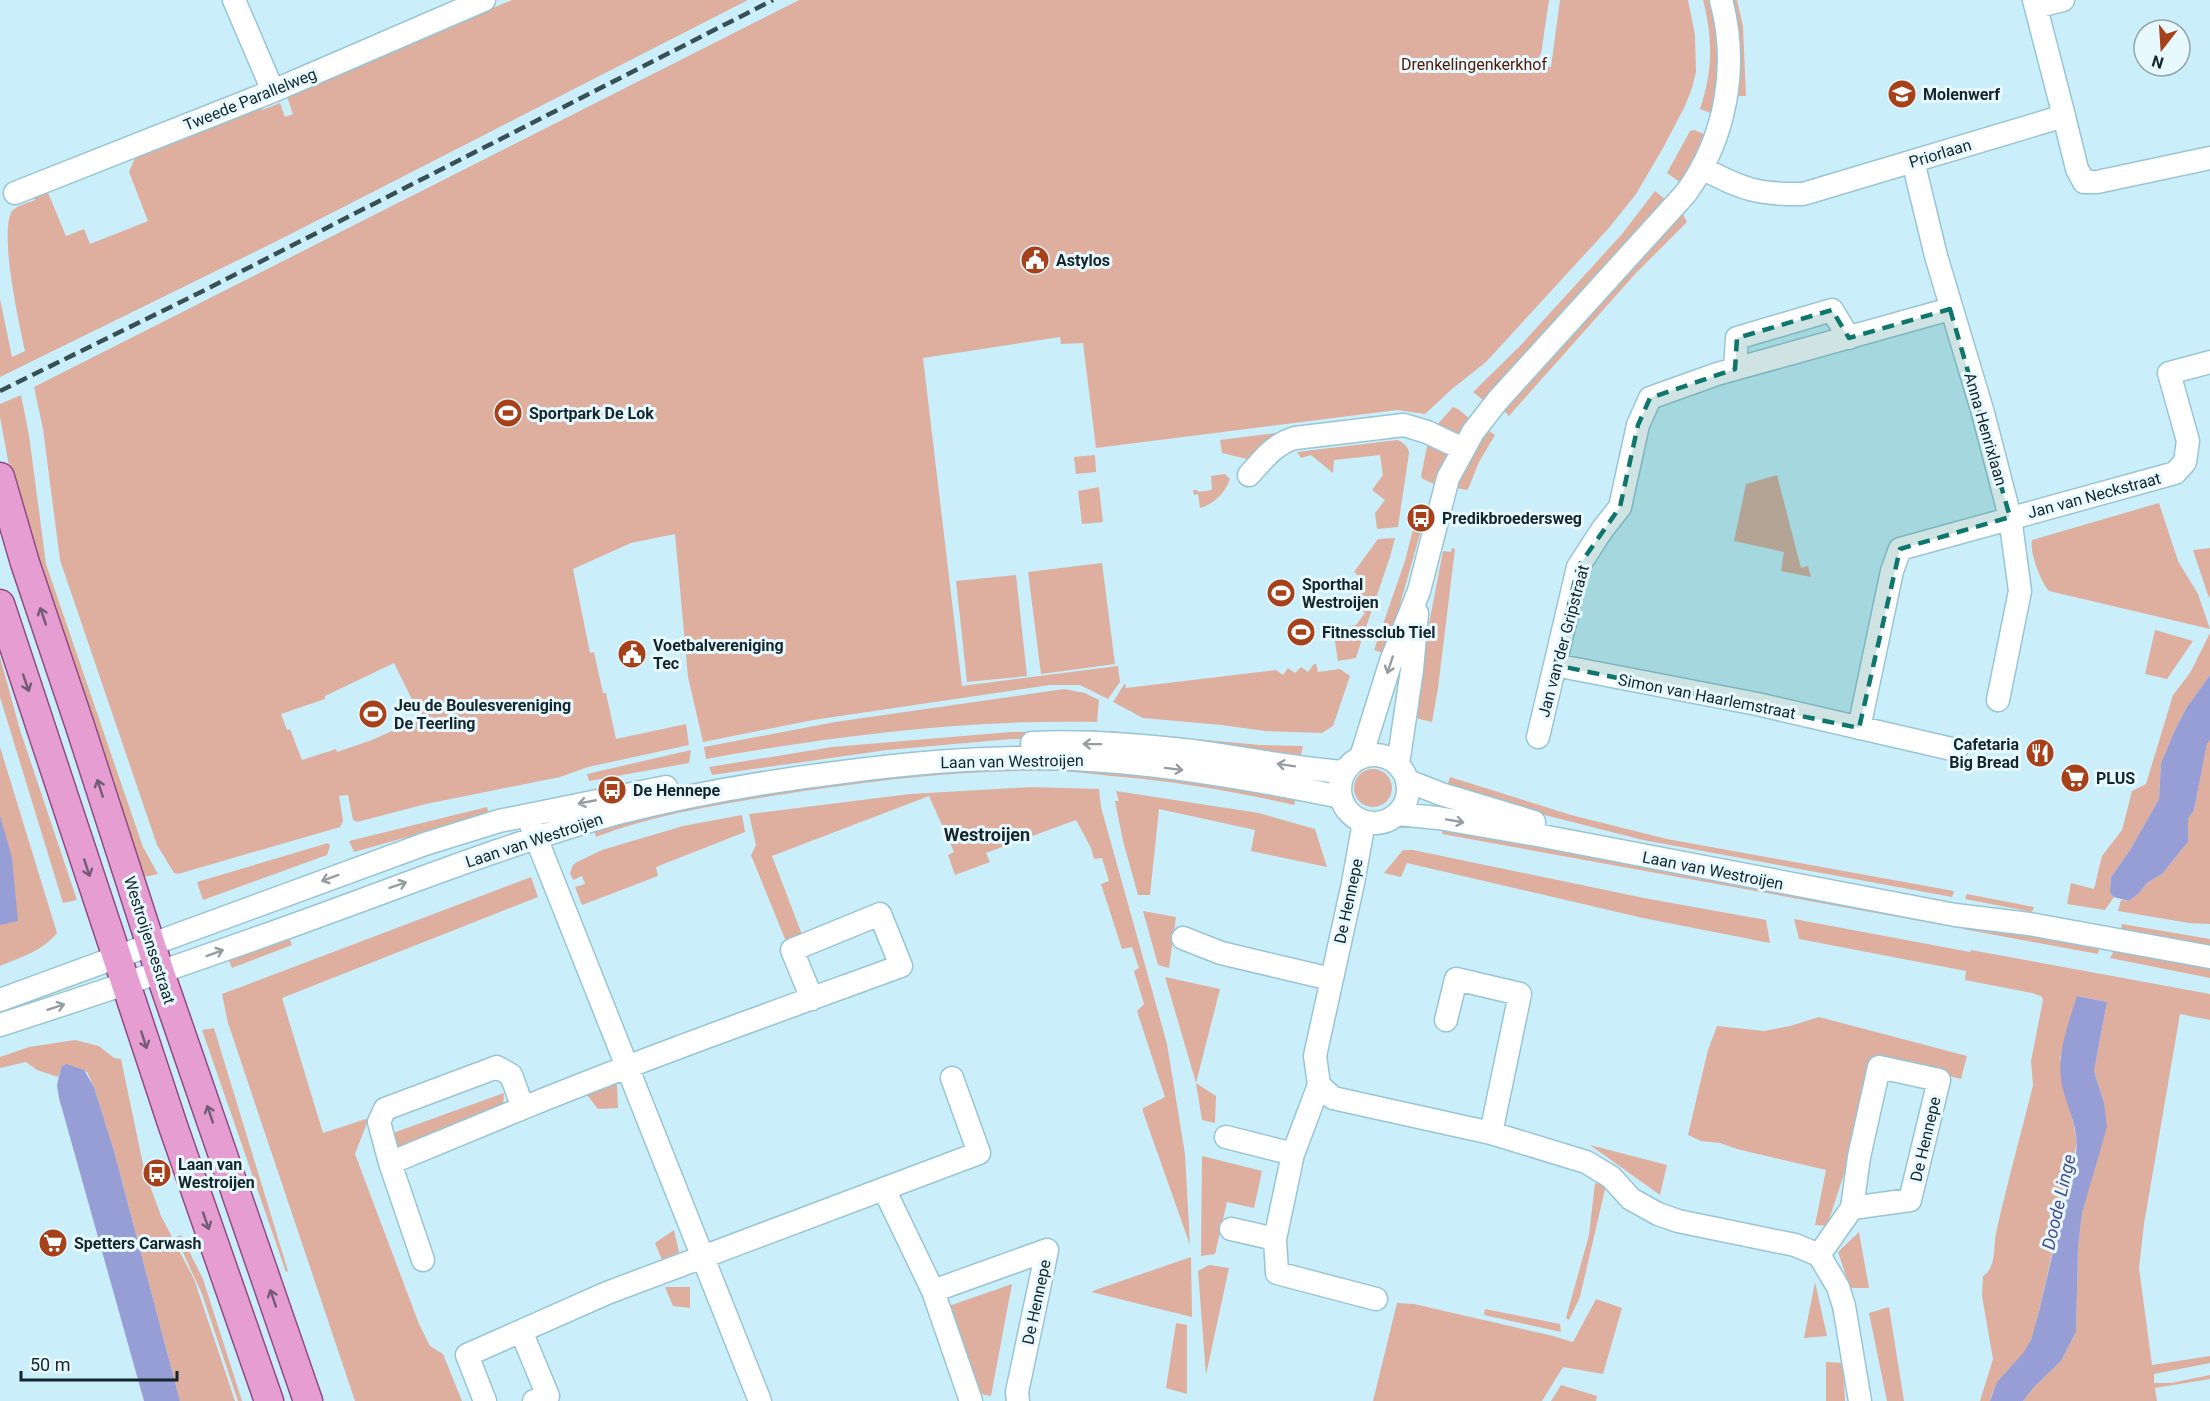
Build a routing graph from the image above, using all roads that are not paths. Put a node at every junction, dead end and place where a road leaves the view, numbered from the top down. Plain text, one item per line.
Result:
1 (234, 0) edge
2 (484, 0) edge
3 (1722, 0) edge
4 (2063, 0) edge
5 (2035, 4) edge
6 (273, 91) junction
7 (2064, 116) junction
8 (2210, 158) edge
9 (1913, 161) junction
10 (1702, 168) junction
11 (15, 193) dead end
12 (1950, 309) junction
13 (1849, 338) junction
14 (2210, 362) edge
15 (1735, 369) junction
16 (1463, 449) junction
17 (1249, 476) dead end
18 (0, 477) edge
19 (2010, 517) junction
20 (1419, 591) junction
21 (0, 604) edge
22 (1555, 664) junction
23 (1998, 700) dead end
24 (1859, 728) junction
25 (1538, 737) dead end
26 (1956, 750) dead end
27 (1352, 764) junction
28 (1403, 772) junction
29 (1341, 797) junction
30 (1397, 814) junction
31 (527, 815) junction
32 (1364, 822) junction
33 (537, 839) junction
34 (2029, 924) junction
35 (1183, 938) dead end
36 (150, 943) junction
37 (116, 956) junction
38 (2210, 957) edge
39 (160, 973) junction
40 (1331, 980) junction
41 (126, 984) junction
42 (812, 999) junction
43 (0, 1000) edge
44 (1446, 1020) dead end
45 (0, 1025) edge
46 (628, 1067) junction
47 (952, 1078) dead end
48 (1319, 1085) junction
49 (523, 1108) junction
50 (1491, 1133) junction
51 (1226, 1137) dead end
52 (1293, 1154) junction
53 (390, 1162) junction
54 (884, 1189) junction
55 (1852, 1208) junction
56 (1231, 1229) dead end
57 (1275, 1239) junction
58 (1819, 1255) junction
59 (703, 1257) junction
60 (423, 1260) dead end
61 (933, 1291) junction
62 (1376, 1299) dead end
63 (521, 1331) junction
64 (269, 1401) edge
65 (308, 1401) edge
66 (485, 1401) edge
67 (534, 1401) edge
68 (760, 1401) edge
69 (971, 1401) edge
70 (1018, 1401) edge
71 (1860, 1401) edge

1 - 6 street
2 - 6 street, Tweede Parallelweg
3 - 10 street
4 - 5 street
5 - 7 street
6 - 11 street, Tweede Parallelweg
7 - 8 street
7 - 9 street, Priorlaan
9 - 10 street, Priorlaan
9 - 12 street, Anna Henrixlaan
10 - 16 street
12 - 13 street, Jan van der Gripstraat
12 - 19 street, Anna Henrixlaan
13 - 15 street, Jan van der Gripstraat
13 - 15 street
14 - 19 street, Jan van Neckstraat
15 - 22 street, Jan van der Gripstraat
16 - 17 street
16 - 20 street
36 -> 18 main road, Westroijensestraat
19 - 23 street, Anna Henrixlaan
19 - 24 street
20 -> 27 street
20 - 28 street
21 -> 37 main road
22 - 24 street, Simon van Haarlemstraat
22 - 25 street, Jan van der Gripstraat
24 - 26 street, Simon van Haarlemstraat
27 - 28 street
27 - 29 street
27 -> 31 street, Laan van Westroijen
28 - 30 street
28 - 34 street, Laan van Westroijen
29 - 32 street
33 -> 29 street, Laan van Westroijen
30 - 32 street
30 -> 34 street, Laan van Westroijen
31 - 33 street
31 -> 36 street, Laan van Westroijen
32 - 40 street, De Hennepe
39 -> 33 street, Laan van Westroijen
33 - 46 street
34 - 38 street, Laan van Westroijen
35 - 40 street
36 - 37 street, Laan van Westroijen
36 - 39 main road, Westroijensestraat
37 - 41 main road
37 - 43 street, Laan van Westroijen
39 - 41 street, Laan van Westroijen
65 -> 39 main road, Westroijensestraat
40 - 48 street, De Hennepe
45 -> 41 street, Laan van Westroijen
41 -> 64 main road
42 - 42 street
42 - 46 street
44 - 50 street
46 - 49 street
46 - 59 street
47 - 54 street
48 - 50 street
48 - 52 street, De Hennepe
49 - 53 street
49 - 53 street
50 - 58 street
51 - 52 street
52 - 57 street, De Hennepe
53 - 60 street
54 - 59 street
54 - 61 street
55 - 55 street, De Hennepe
55 - 58 street, De Hennepe
56 - 57 street
57 - 62 street, De Hennepe
58 - 71 street
59 - 63 street
59 - 68 street
61 - 69 street
61 - 70 street, De Hennepe
63 - 66 street
63 - 67 street

